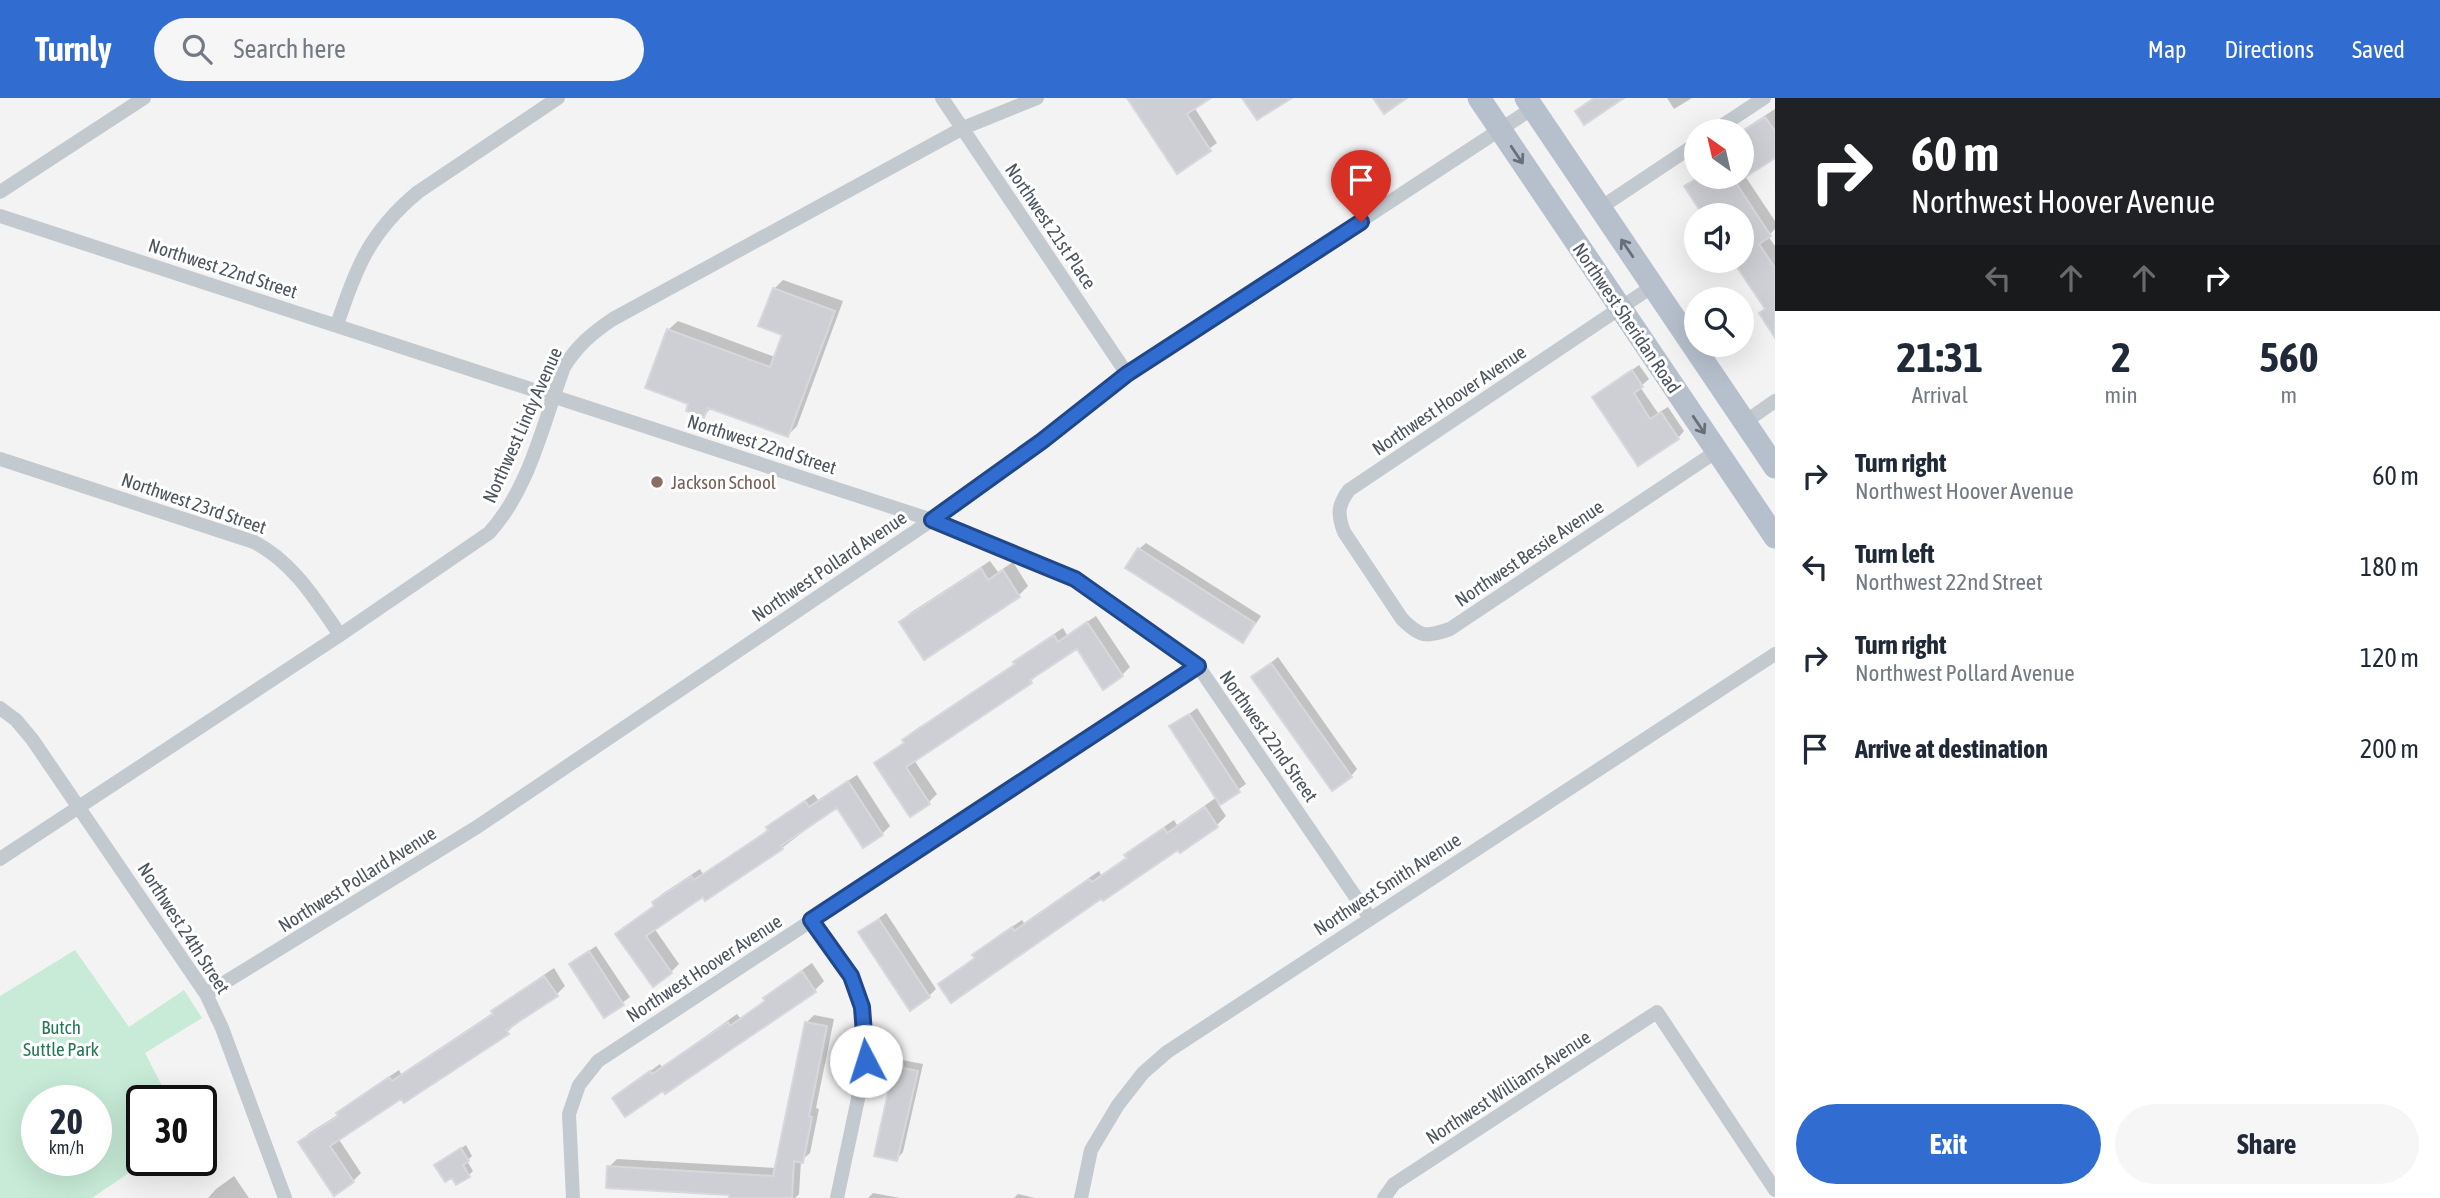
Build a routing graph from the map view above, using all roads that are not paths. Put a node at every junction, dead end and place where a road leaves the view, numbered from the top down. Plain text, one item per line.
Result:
1 (144, 98) edge
2 (558, 98) edge
3 (942, 98) edge
4 (1037, 98) edge
5 (1479, 98) edge
6 (1764, 98) edge
7 (1530, 103) edge
8 (1732, 119) edge
9 (963, 128) junction
10 (1500, 130) junction
11 (1684, 152) edge
12 (0, 192) edge
13 (1600, 208) junction
14 (0, 216) edge
15 (1653, 286) junction
16 (1620, 308) junction
17 (337, 325) junction
18 (1127, 374) junction
19 (553, 397) junction
20 (1775, 401) edge
21 (1745, 422) junction
22 (1717, 451) junction
23 (0, 459) edge
24 (1775, 467) edge
25 (932, 520) junction
26 (1775, 537) edge
27 (1373, 578) joint
28 (340, 635) junction
29 (1775, 653) edge
30 (1198, 666) junction
31 (0, 708) edge
32 (80, 807) junction
33 (0, 859) edge
34 (1370, 918) junction
35 (811, 920) junction
36 (206, 994) junction
37 (1775, 1190) edge
38 (285, 1198) edge
39 (573, 1198) edge
40 (837, 1198) edge
41 (1081, 1198) edge
42 (1384, 1198) edge

1 - 12 street
2 - 17 street
3 - 9 street, Northwest 21st Place
4 - 9 street, Northwest Lindy Avenue
5 - 10 main road, Northwest Sheridan Road
6 - 8 street
7 - 10 street, Northwest Pollard Avenue
7 - 13 main road, Northwest Sheridan Road
9 - 18 street, Northwest 21st Place
9 - 19 street, Northwest Lindy Avenue
10 -> 16 main road, Northwest Sheridan Road
10 - 18 street, Northwest Pollard Avenue
11 - 13 street
15 -> 13 main road, Northwest Sheridan Road
14 - 17 street, Northwest 22nd Street
15 - 16 street, Northwest Hoover Avenue
15 - 21 main road, Northwest Sheridan Road
16 -> 22 main road, Northwest Sheridan Road
16 - 27 street, Northwest Hoover Avenue
17 - 19 street, Northwest 22nd Street
18 - 25 street, Northwest Pollard Avenue
19 - 25 street, Northwest 22nd Street
19 - 28 street, Northwest Lindy Avenue
20 - 21 street
21 - 24 main road, Northwest Sheridan Road
22 - 26 main road, Northwest Sheridan Road
22 - 27 street, Northwest Bessie Avenue
23 - 28 street, Northwest 23rd Street
25 - 30 street, Northwest 22nd Street
25 - 36 street, Northwest Pollard Avenue
28 - 32 street, Northwest Lindy Avenue
29 - 34 street, Northwest Smith Avenue
30 - 34 street, Northwest 22nd Street
30 - 35 street, Northwest Hoover Avenue
31 - 32 street, Northwest 24th Street
32 - 33 street, Northwest Lindy Avenue
32 - 36 street, Northwest 24th Street
34 - 41 street, Northwest Smith Avenue
35 - 39 street, Northwest Hoover Avenue
35 - 40 street
36 - 38 street, Northwest 24th Street
37 - 42 street, Northwest Williams Avenue

